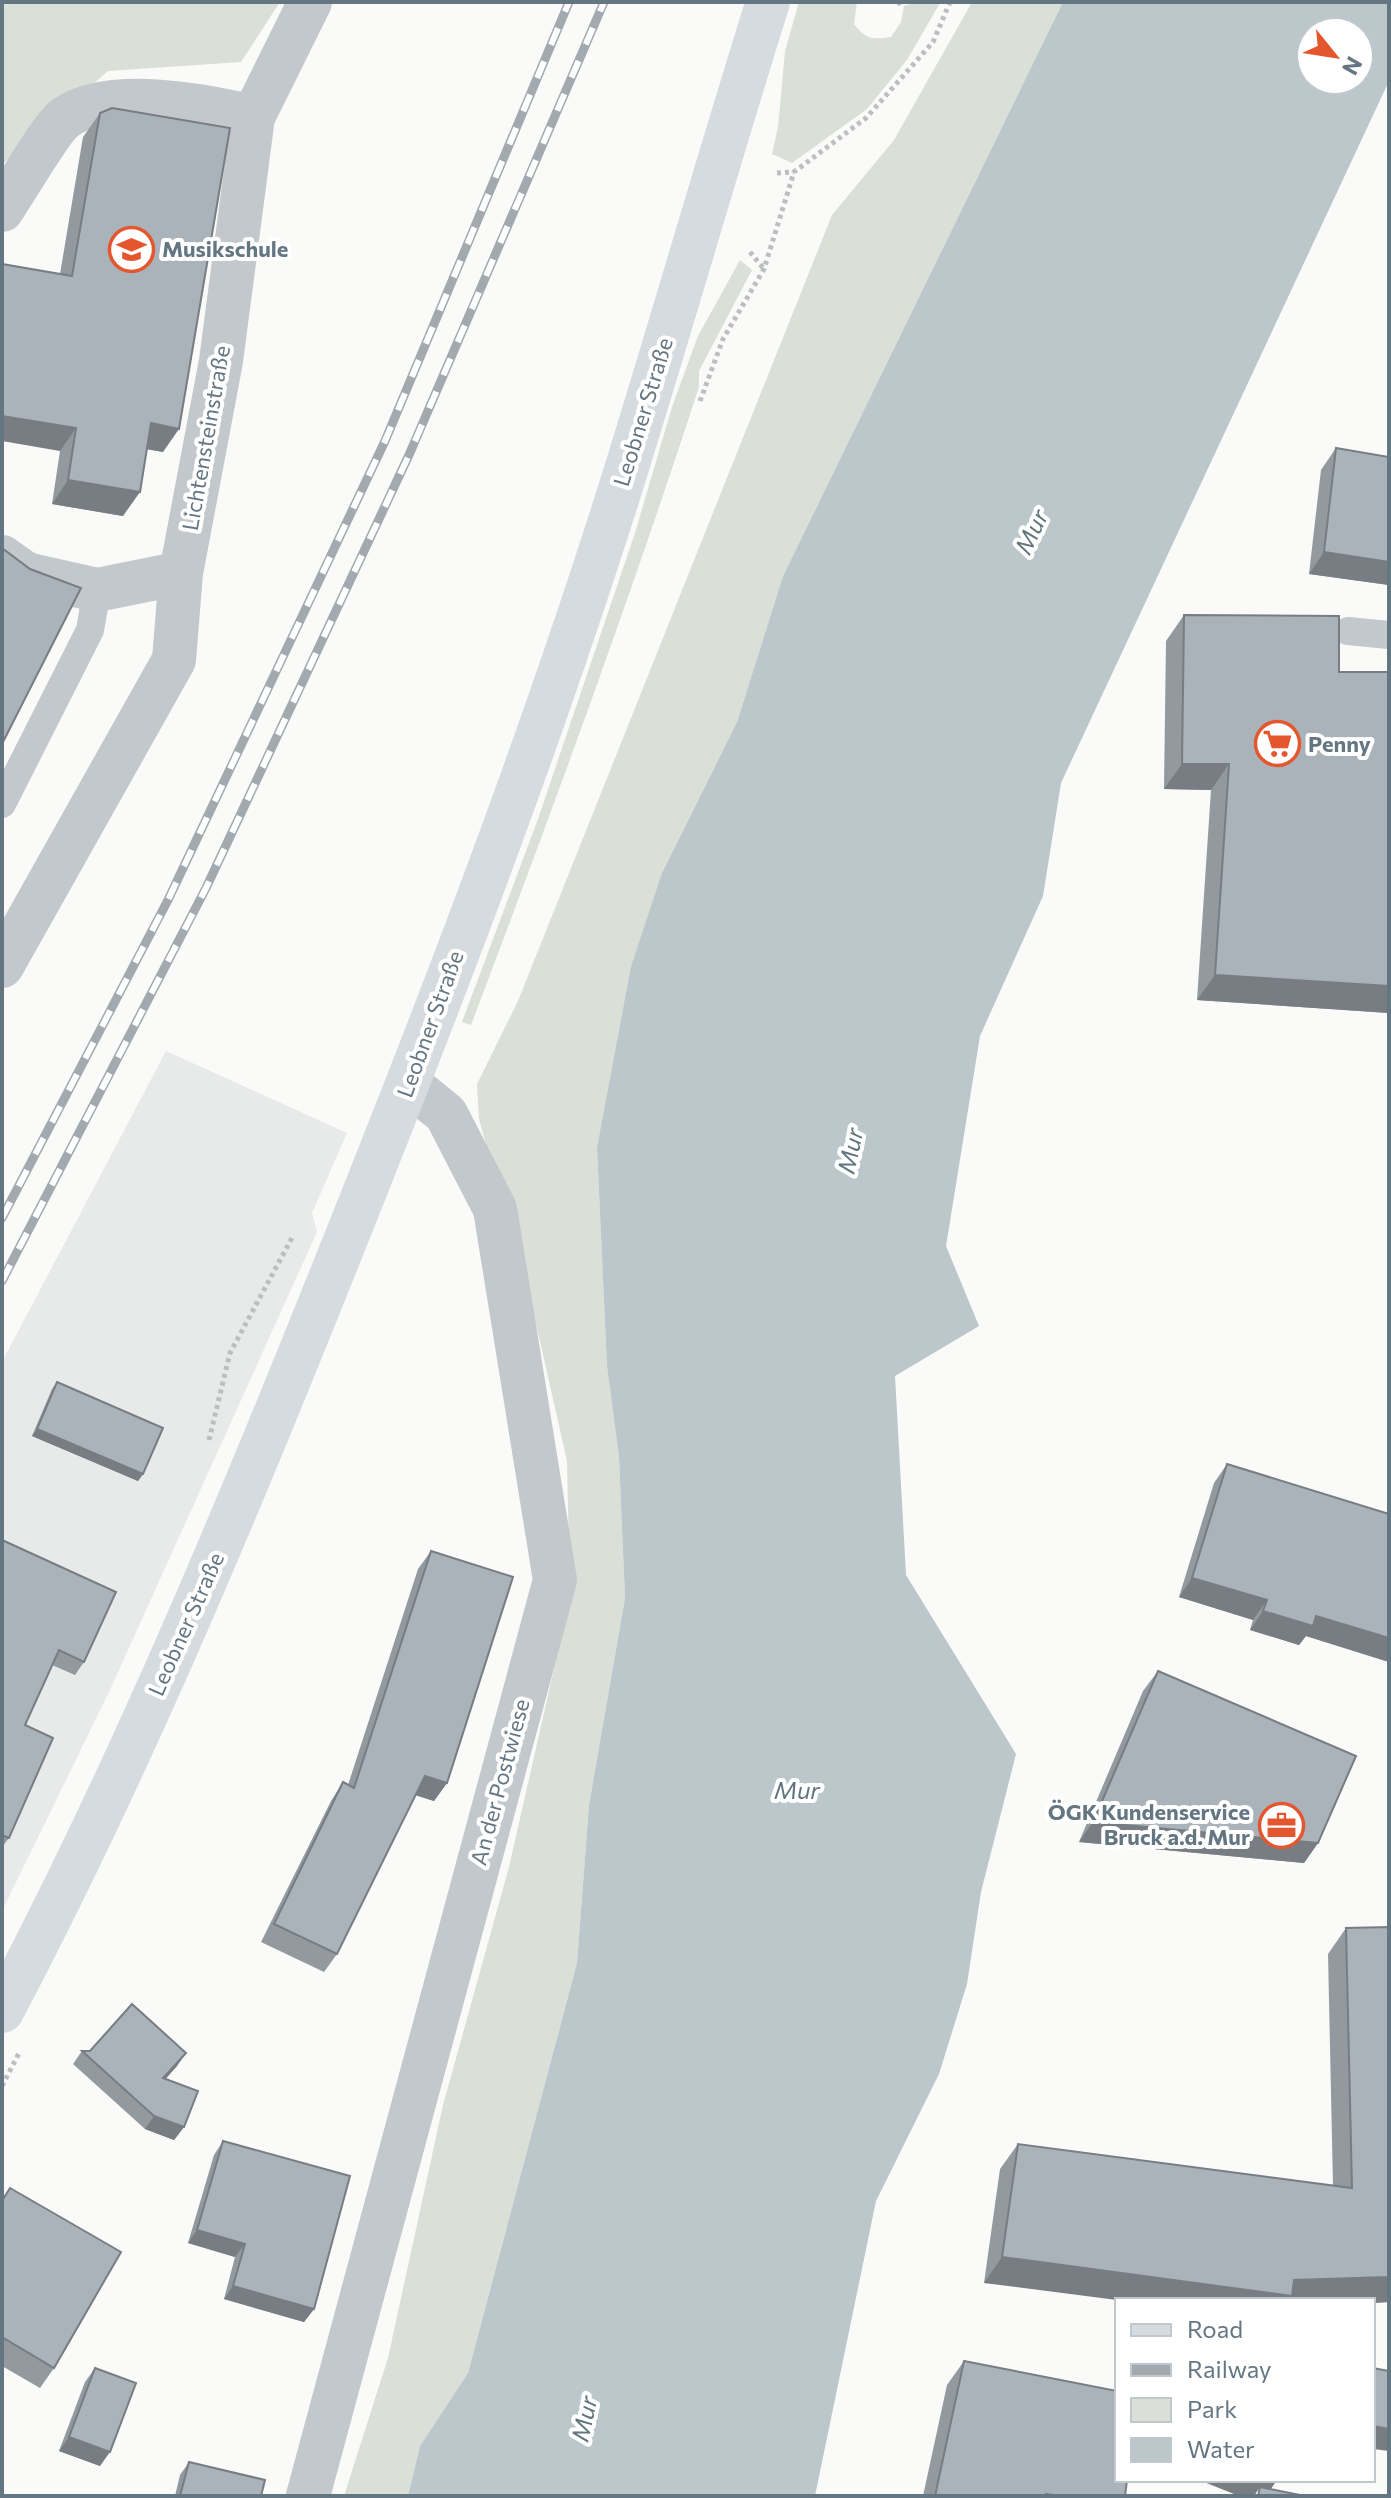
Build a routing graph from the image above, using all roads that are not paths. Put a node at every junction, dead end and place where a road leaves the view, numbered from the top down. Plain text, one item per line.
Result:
1 (310, 2) edge
2 (768, 2) edge
3 (253, 117) junction
4 (2, 210) edge
5 (2, 557) edge
6 (181, 573) junction
7 (97, 590) junction
8 (1348, 631) dead end
9 (1389, 635) edge
10 (2, 804) edge
11 (2, 966) edge
12 (409, 1084) junction
13 (2, 2011) edge
14 (308, 2496) edge

1 - 3 street, Lichtensteinstraße
2 - 12 main road, Leobner Straße
3 - 4 street
3 - 6 street, Lichtensteinstraße
5 - 7 street
6 - 7 street
6 - 11 street, Lichtensteinstraße
7 - 10 lane
8 - 9 lane
12 - 13 main road, Leobner Straße
12 - 14 street, An der Postwiese

